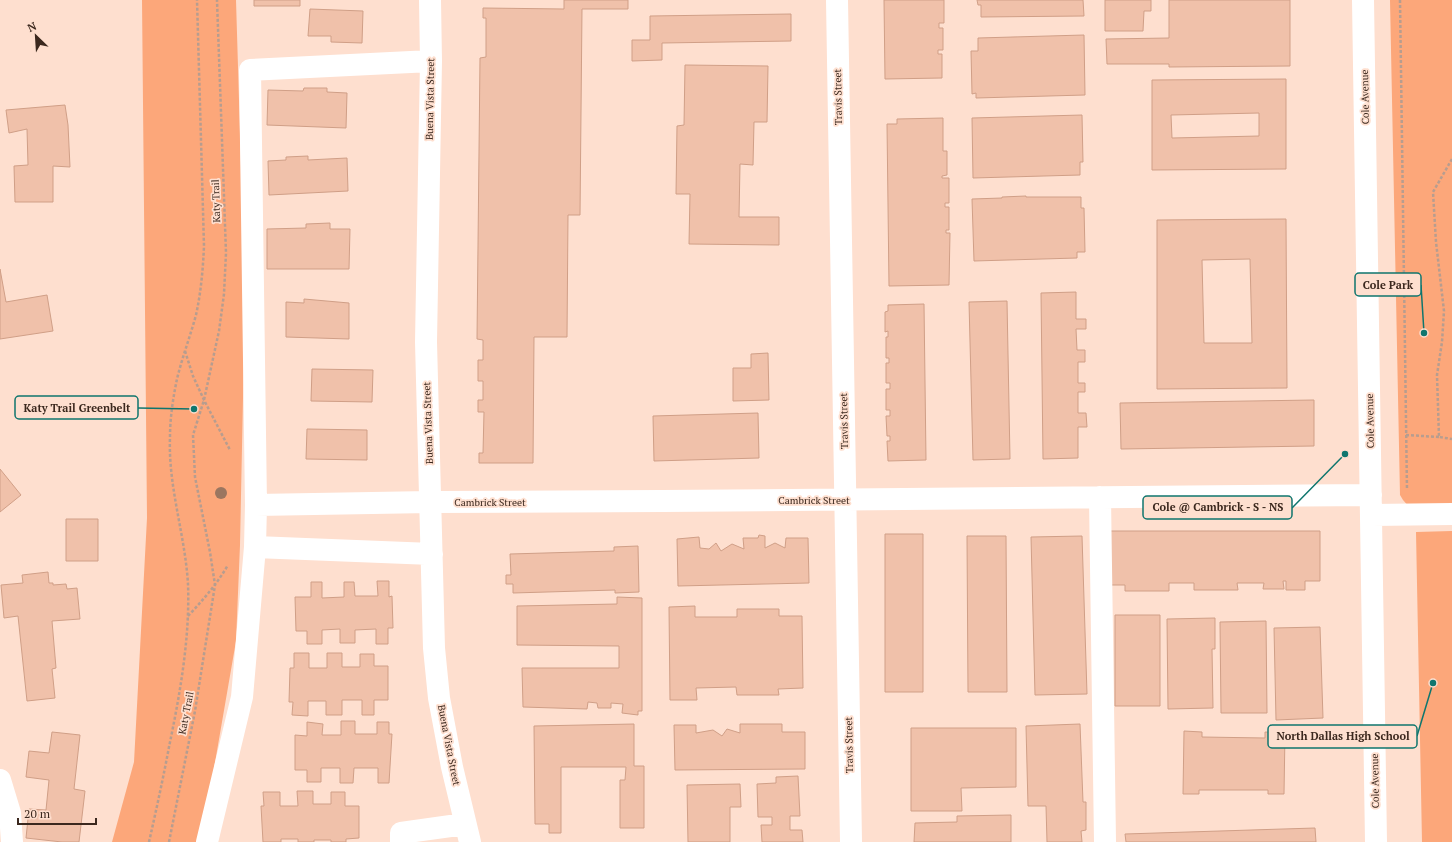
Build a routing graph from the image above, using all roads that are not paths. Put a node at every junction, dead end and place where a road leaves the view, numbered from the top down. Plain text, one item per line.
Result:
1 (430, 0) edge
2 (837, 0) edge
3 (1363, 0) edge
4 (431, 61) junction
5 (1100, 497) junction
6 (845, 500) junction
7 (430, 502) junction
8 (256, 505) junction
9 (1372, 505) junction
10 (1452, 514) edge
11 (255, 547) junction
12 (432, 554) junction
13 (0, 780) edge
14 (468, 833) edge
15 (12, 842) edge
16 (208, 842) edge
17 (401, 842) edge
18 (851, 842) edge
19 (1105, 842) edge
20 (1376, 842) edge

1 - 4 street, Buena Vista Street
2 - 6 street, Travis Street
3 - 9 street, Cole Avenue
4 - 7 street, Buena Vista Street
4 - 8 street
5 - 6 street, Cambrick Street
5 - 9 street, Cambrick Street
5 - 19 street
6 - 7 street, Cambrick Street
6 - 18 street, Travis Street
7 - 8 street, Cambrick Street
7 - 12 street, Buena Vista Street
8 - 11 street
9 - 10 street, Cambrick Street
9 - 20 street, Cole Avenue
11 - 12 street
11 - 16 street
12 - 14 street, Buena Vista Street
13 - 15 street
14 - 17 street

